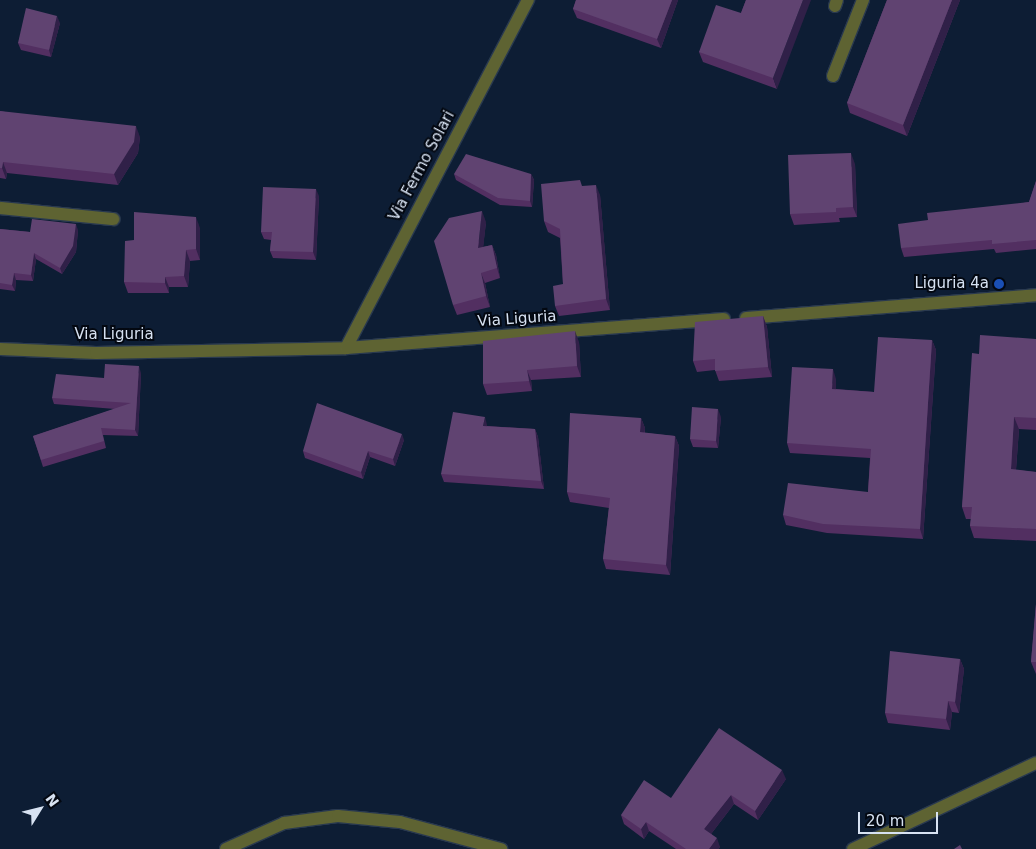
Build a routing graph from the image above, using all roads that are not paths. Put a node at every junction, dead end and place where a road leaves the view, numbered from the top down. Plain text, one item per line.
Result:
1 (528, 0) edge
2 (863, 0) edge
3 (833, 76) dead end
4 (0, 208) edge
5 (113, 219) dead end
6 (1036, 295) edge
7 (346, 348) junction
8 (0, 349) edge
9 (1036, 763) edge
10 (226, 849) edge
11 (501, 849) edge
12 (853, 849) edge

1 - 7 street, Via Fermo Solari
2 - 3 street
4 - 5 street
6 - 7 street, Via Liguria
7 - 8 street, Via Liguria
9 - 12 street
10 - 11 street

